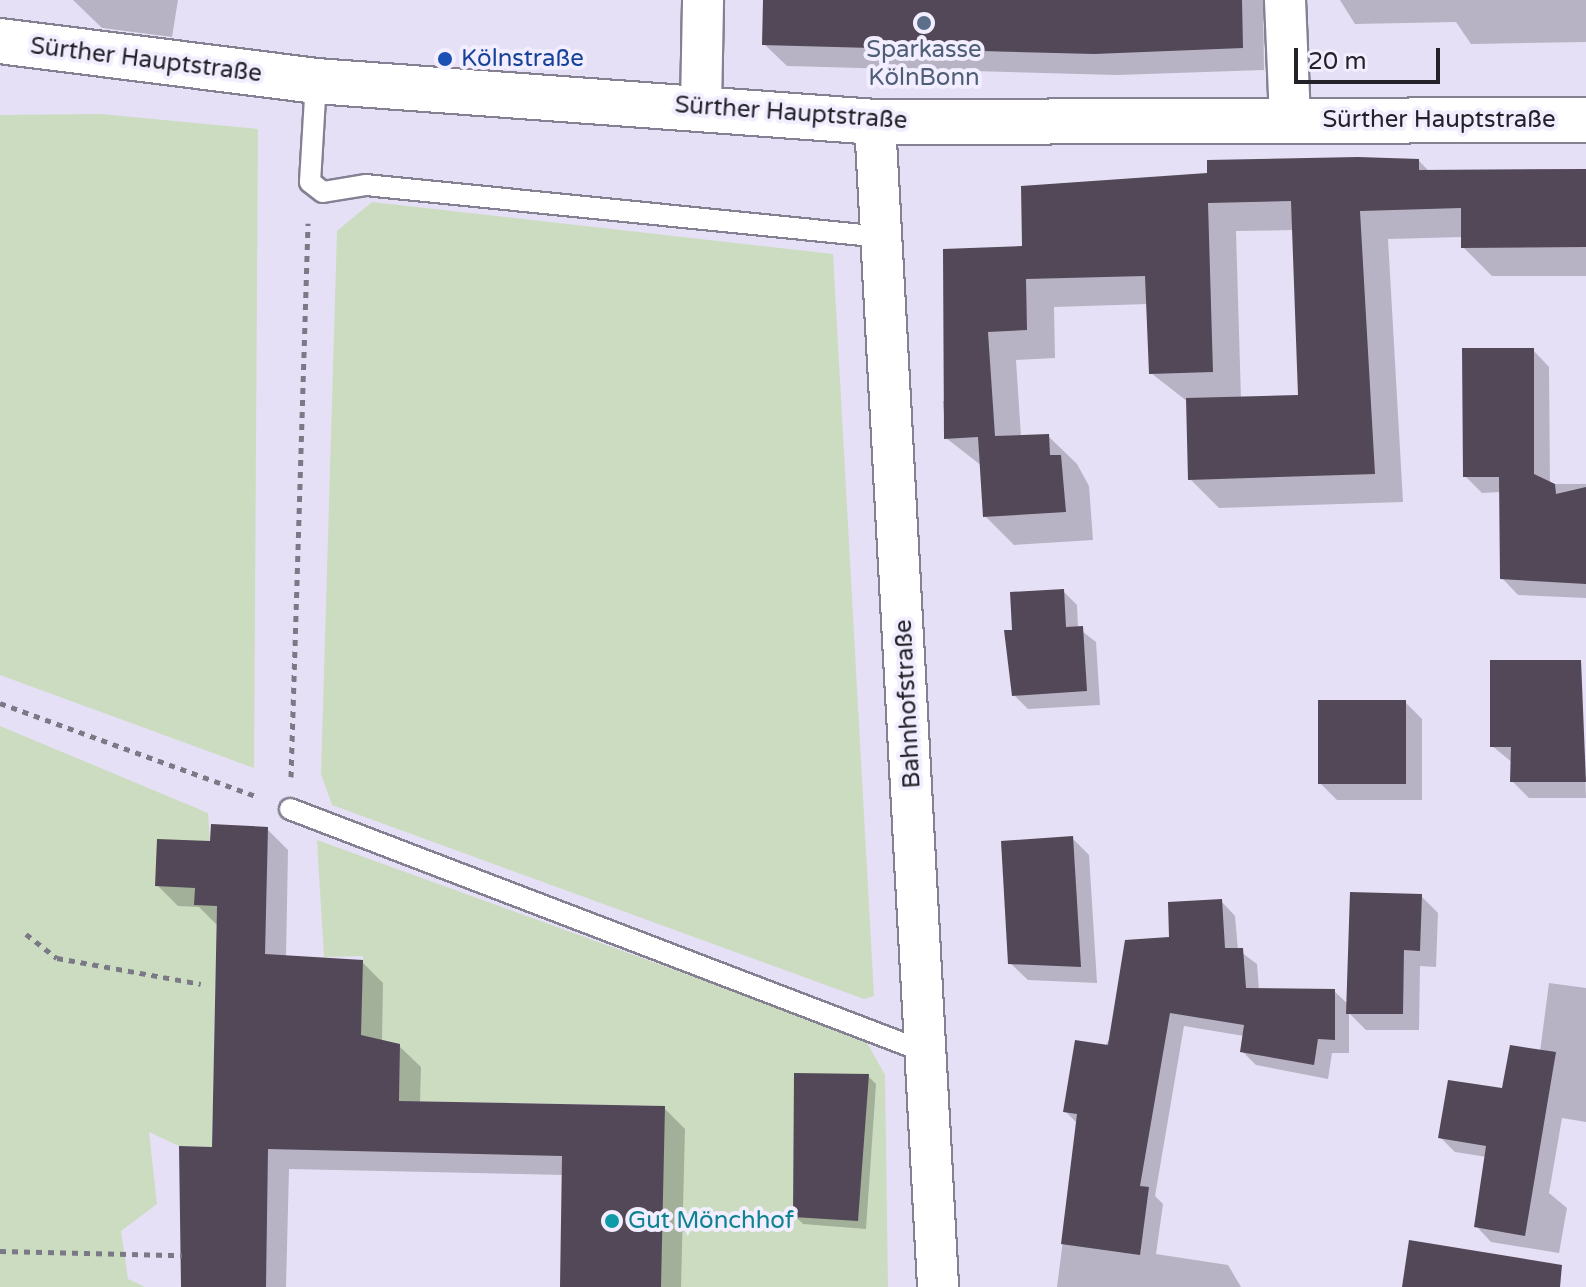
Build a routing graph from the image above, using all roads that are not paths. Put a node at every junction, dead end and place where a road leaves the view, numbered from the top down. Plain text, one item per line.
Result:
1 (703, 0) edge
2 (1285, 0) edge
3 (0, 41) edge
4 (316, 81) junction
5 (701, 107) junction
6 (1586, 120) edge
7 (1290, 121) junction
8 (875, 122) junction
9 (882, 237) junction
10 (290, 809) road end
11 (928, 1053) junction
12 (938, 1287) edge

1 - 5 street
2 - 7 street
3 - 4 street, Sürther Hauptstraße
4 - 5 street, Sürther Hauptstraße
4 - 9 lane
5 - 8 street, Sürther Hauptstraße
6 - 7 street, Sürther Hauptstraße
7 - 8 street, Sürther Hauptstraße
8 - 9 street, Bahnhofstraße
9 - 11 street, Bahnhofstraße
10 - 11 lane
11 - 12 street, Bahnhofstraße

